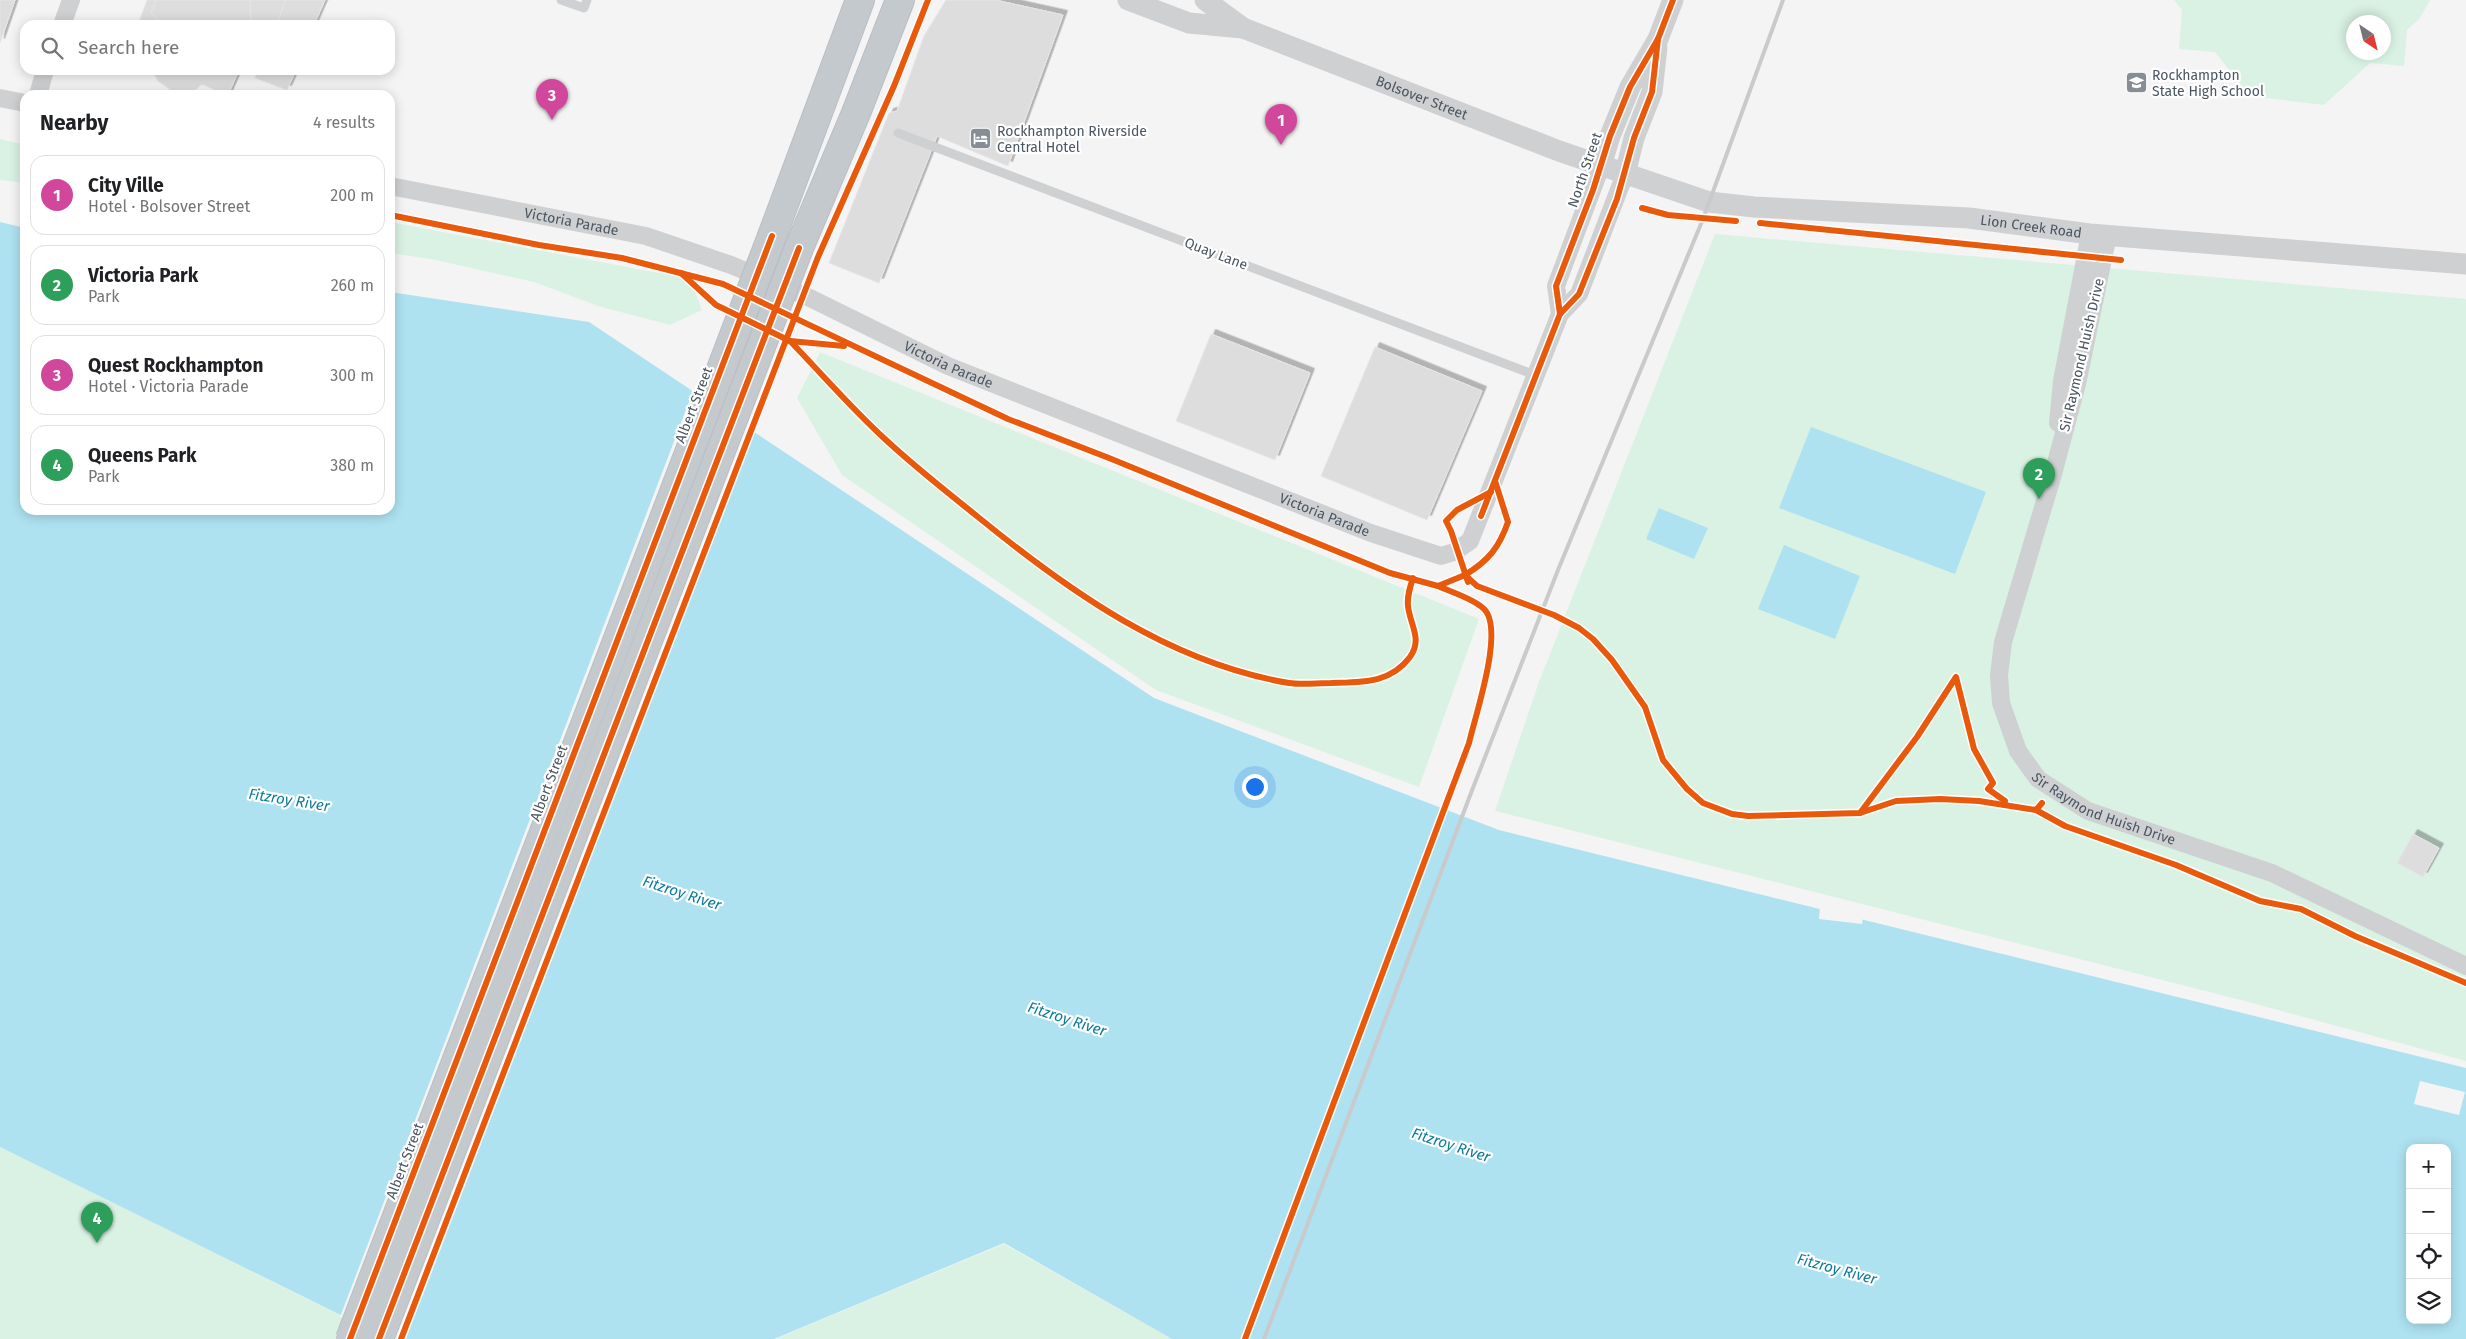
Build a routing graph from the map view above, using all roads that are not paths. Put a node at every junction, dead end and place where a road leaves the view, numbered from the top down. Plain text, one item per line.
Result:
1 (71, 0) edge
2 (562, 0) edge
3 (587, 0) edge
4 (860, 0) edge
5 (900, 0) edge
6 (915, 0) edge
7 (1128, 0) edge
8 (1205, 0) edge
9 (1673, 0) edge
10 (64, 20) edge
11 (1243, 28) junction
12 (1658, 39) junction
13 (44, 75) edge
14 (39, 90) edge
15 (0, 98) edge
16 (20, 102) edge
17 (856, 113) junction
18 (898, 133) dead end
19 (1602, 166) junction
20 (1625, 174) junction
21 (395, 187) edge
22 (2099, 234) junction
23 (2466, 264) edge
24 (1560, 314) junction
25 (1535, 375) junction
26 (1481, 516) joint
27 (2466, 966) edge
28 (350, 1339) edge
29 (378, 1339) edge

1 - 10 street
2 - 3 lane
4 - 28 highway, Albert Street, bridge
5 - 17 highway
6 - 17 highway
7 - 11 street, Bolsover Street
8 - 11 street, Bolsover Street
9 - 12 street, North Street
11 - 19 street, Bolsover Street
12 - 19 street, North Street
12 - 20 street, North Street
13 - 14 street
15 - 16 street
17 - 29 highway, bridge
18 - 25 lane, Quay Lane
19 - 20 street, Lion Creek Road
19 - 24 street, North Street
20 - 22 street, Lion Creek Road
20 - 24 street, North Street
21 - 26 street, Victoria Parade
22 - 23 street, Lion Creek Road
22 - 27 street, Sir Raymond Huish Drive
24 - 25 street, North Street
25 - 26 street, North Street

